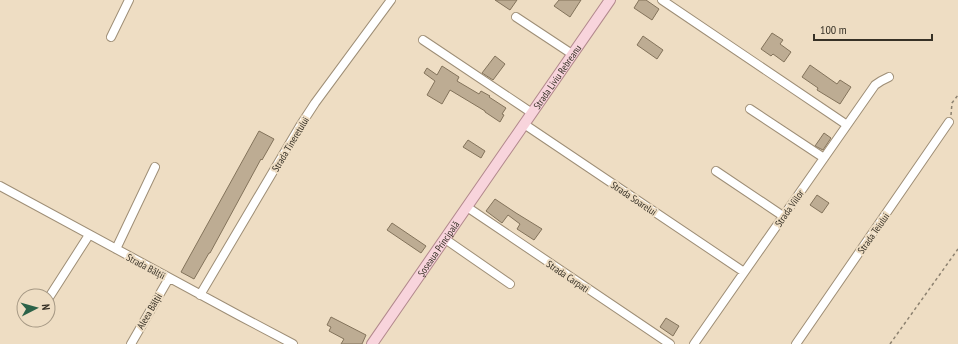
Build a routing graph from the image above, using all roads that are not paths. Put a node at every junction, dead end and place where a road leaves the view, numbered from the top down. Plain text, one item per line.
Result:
1 (129, 0) edge
2 (391, 0) edge
3 (610, 0) edge
4 (662, 0) edge
5 (516, 17) dead end
6 (112, 37) dead end
7 (423, 40) dead end
8 (572, 54) junction
9 (889, 77) dead end
10 (750, 109) dead end
11 (532, 113) junction
12 (950, 122) road end
13 (524, 124) junction
14 (847, 125) junction
15 (504, 154) joint
16 (824, 158) junction
17 (156, 167) dead end
18 (716, 171) dead end
19 (0, 186) edge
20 (467, 207) junction
21 (783, 216) junction
22 (88, 235) junction
23 (444, 239) junction
24 (116, 249) junction
25 (744, 272) junction
26 (169, 278) junction
27 (510, 284) dead end
28 (55, 288) edge
29 (200, 295) junction
30 (131, 344) edge
31 (293, 344) edge
32 (372, 344) edge
33 (670, 344) edge
34 (694, 344) edge
35 (796, 344) edge

1 - 6 street
2 - 29 street, Strada Tineretului
3 - 8 main road, Strada Liviu Rebreanu
4 - 14 street
5 - 8 street
7 - 11 street
8 - 11 main road, Strada Liviu Rebreanu
9 - 14 street, Strada Viilor
10 - 16 street
11 - 13 main road, Strada Liviu Rebreanu
12 - 35 street, Strada Teiului
13 - 15 main road, Strada Liviu Rebreanu
13 - 25 street, Strada Soarelui
14 - 16 street, Strada Viilor
15 - 20 main road, Șoseaua Principală
16 - 21 street, Strada Viilor
17 - 24 street
18 - 21 street
19 - 22 street, Strada Bălții
20 - 23 main road, Șoseaua Principală
20 - 33 street, Strada Carpati
21 - 25 street, Strada Viilor
22 - 24 street, Strada Bălții
22 - 28 street
23 - 27 street
23 - 32 main road, Șoseaua Principală
24 - 26 street, Strada Bălții
25 - 34 street, Strada Viilor
26 - 29 street, Strada Bălții
26 - 30 street, Aleea Bălții
29 - 31 street, Strada Bălții

